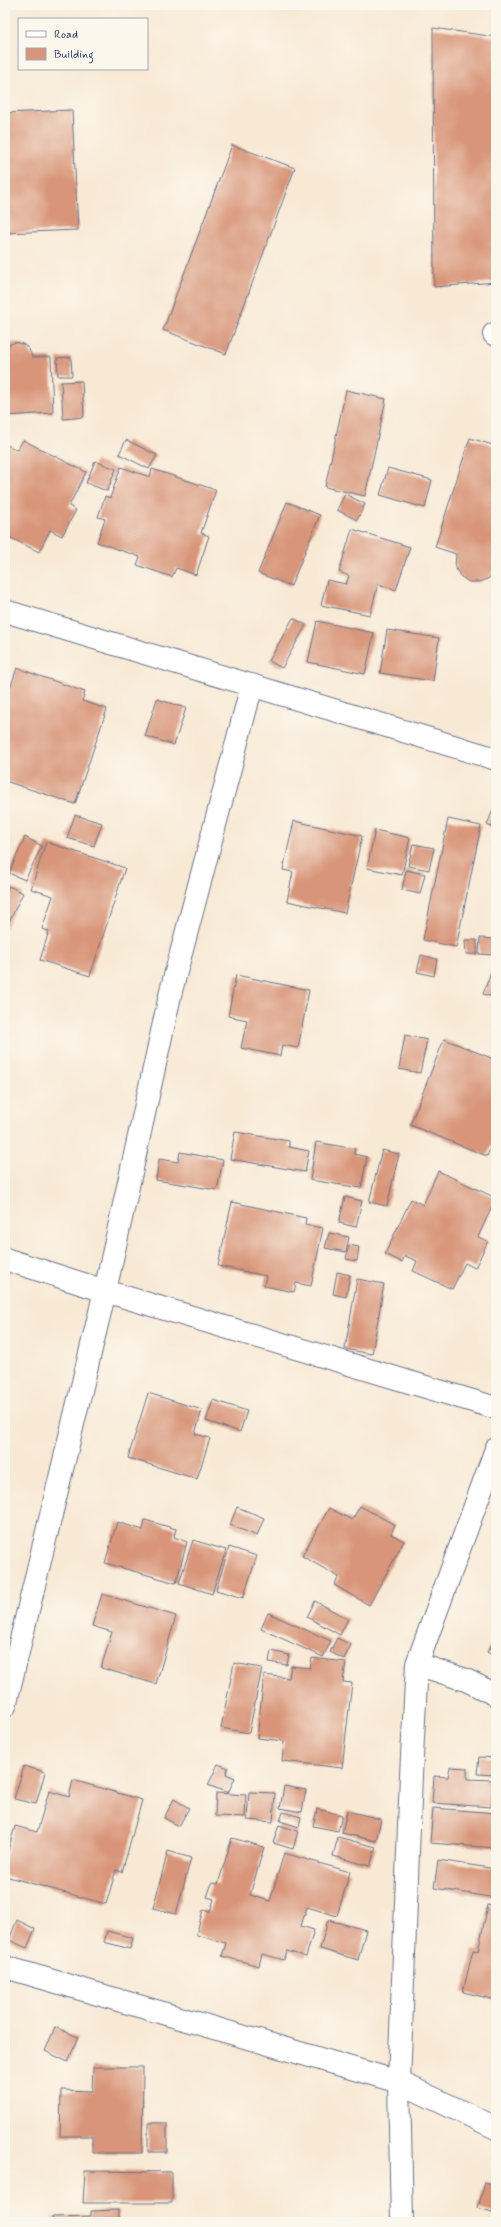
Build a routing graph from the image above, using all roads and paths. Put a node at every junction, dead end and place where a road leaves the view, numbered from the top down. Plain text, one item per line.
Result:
1 (5, 611) edge
2 (252, 685) junction
3 (496, 759) edge
4 (5, 1259) edge
5 (105, 1291) junction
6 (496, 1408) edge
7 (496, 1449) edge
8 (417, 1664) junction
9 (496, 1695) edge
10 (5, 1706) edge
11 (5, 1967) edge
12 (399, 2082) junction
13 (496, 2128) edge
14 (402, 2222) edge

1 - 2 street
2 - 3 street
2 - 5 street
4 - 5 street
5 - 6 street
5 - 10 street
7 - 8 street
8 - 9 street
8 - 12 street
11 - 12 street
12 - 13 street
12 - 14 street

